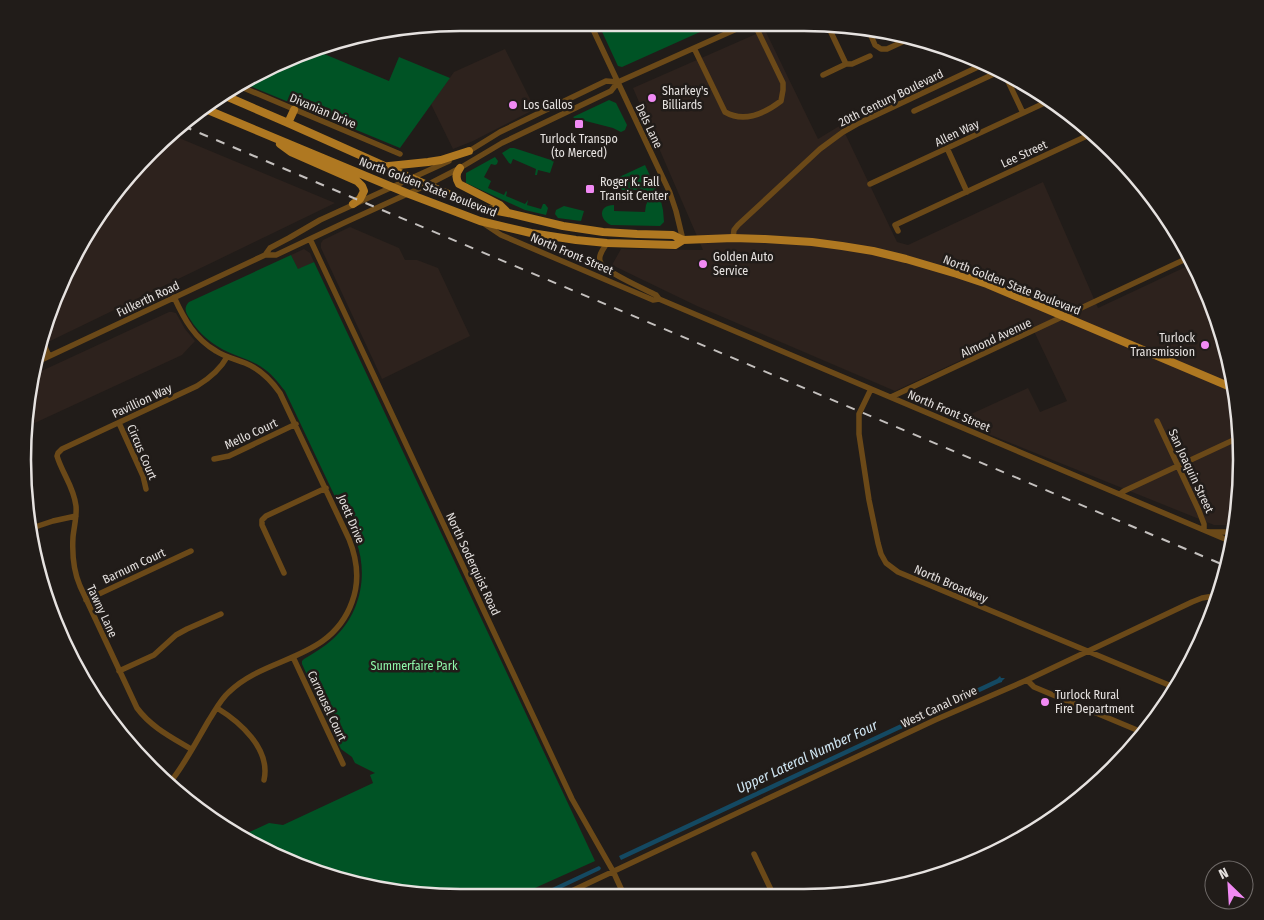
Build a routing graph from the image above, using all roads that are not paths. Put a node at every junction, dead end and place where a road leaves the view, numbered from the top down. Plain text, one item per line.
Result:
1 (594, 31) edge
2 (731, 31) edge
3 (758, 31) edge
4 (831, 32) edge
5 (871, 37) edge
6 (902, 43) edge
7 (694, 48) junction
8 (870, 56) dead end
9 (846, 64) junction
10 (977, 68) edge
11 (993, 74) edge
12 (823, 75) dead end
13 (618, 82) junction
14 (1009, 84) edge
15 (246, 89) edge
16 (231, 98) edge
17 (1042, 104) edge
18 (294, 110) junction
19 (914, 111) dead end
20 (211, 112) edge
21 (1023, 113) junction
22 (288, 123) junction
23 (266, 135) junction
24 (1085, 137) edge
25 (947, 148) junction
26 (469, 151) junction
27 (400, 154) dead end
28 (387, 166) junction
29 (460, 168) junction
30 (412, 178) junction
31 (870, 184) dead end
32 (427, 185) junction
33 (392, 186) junction
34 (967, 192) junction
35 (409, 194) junction
36 (353, 204) junction
37 (508, 213) junction
38 (480, 221) junction
39 (898, 231) dead end
40 (733, 238) junction
41 (310, 239) junction
42 (683, 240) junction
43 (608, 243) junction
44 (265, 255) junction
45 (1183, 260) edge
46 (174, 298) junction
47 (659, 299) junction
48 (1065, 316) junction
49 (46, 349) edge
50 (49, 356) junction
51 (227, 356) junction
52 (43, 359) edge
53 (1226, 385) edge
54 (871, 389) junction
55 (891, 398) junction
56 (1157, 421) dead end
57 (118, 423) junction
58 (296, 424) junction
59 (1232, 441) edge
60 (58, 452) joint
61 (214, 459) dead end
62 (1178, 466) junction
63 (326, 488) junction
64 (146, 489) dead end
65 (1120, 494) junction
66 (76, 516) junction
67 (36, 526) edge
68 (1207, 531) junction
69 (1227, 532) edge
70 (1226, 539) edge
71 (191, 551) dead end
72 (284, 573) dead end
73 (1211, 596) edge
74 (86, 600) junction
75 (221, 614) dead end
76 (1088, 651) junction
77 (293, 657) junction
78 (119, 671) junction
79 (1027, 680) junction
80 (1168, 685) edge
81 (217, 708) junction
82 (1137, 730) edge
83 (191, 749) junction
84 (343, 764) dead end
85 (173, 778) edge
86 (264, 780) dead end
87 (754, 854) dead end
88 (613, 871) junction
89 (576, 889) edge
90 (621, 889) edge
91 (771, 889) edge

1 - 13 street, Dels Lane
2 - 7 street
3 - 7 street
4 - 9 street
5 - 6 street
7 - 13 street
8 - 9 street
9 - 12 street
10 - 40 street, 20th Century Boulevard
11 - 19 street
13 - 26 street, Fulkerth Road
13 - 29 street, Fulkerth Road
13 - 42 street, Dels Lane
14 - 21 street
15 - 18 street, Divanian Drive
16 - 22 main road, North Golden State Boulevard
17 - 21 street, Allen Way
18 - 22 main road
18 - 27 street, Divanian Drive
20 - 23 main road, North Golden State Boulevard
21 - 25 street, Allen Way
22 - 28 main road, North Golden State Boulevard
23 - 33 main road, North Golden State Boulevard
23 - 36 main road
24 - 34 street, Lee Street
25 - 31 street, Allen Way
25 - 34 street
26 - 28 main road
26 - 30 street, Fulkerth Road
28 - 30 main road, North Golden State Boulevard
29 - 32 street, Fulkerth Road
29 - 37 main road
30 - 32 main road, North Golden State Boulevard
30 - 33 street, Fulkerth Road
32 - 35 street, Fulkerth Road
32 - 37 main road, North Golden State Boulevard
33 - 35 main road, North Golden State Boulevard
33 - 36 street, Fulkerth Road
34 - 39 street, Lee Street
35 - 38 main road, North Golden State Boulevard
35 - 41 street, Fulkerth Road
36 - 44 street, Fulkerth Road
37 - 42 main road, North Golden State Boulevard
38 - 43 main road, North Golden State Boulevard
38 - 47 street, North Front Street
40 - 42 main road, North Golden State Boulevard
40 - 48 main road, North Golden State Boulevard
41 - 44 street, Fulkerth Road
41 - 88 street, North Soderquist Road
42 - 43 main road, North Golden State Boulevard
43 - 47 street, North Front Street
44 - 46 street, Fulkerth Road
45 - 48 street, Almond Avenue
46 - 50 street, Fulkerth Road
46 - 51 street, Joett Drive
47 - 54 street, North Front Street
48 - 53 main road, North Golden State Boulevard
48 - 55 street, Almond Avenue
49 - 50 street
50 - 52 street, Fulkerth Road
51 - 57 street, Pavillion Way
51 - 58 street, Joett Drive
54 - 55 street, North Front Street
54 - 76 street, North Broadway
55 - 65 street, North Front Street
56 - 62 street, San Joaquin Street
57 - 60 street, Pavillion Way
57 - 64 street, Circus Court
58 - 61 street, Mello Court
58 - 63 street, Joett Drive
59 - 62 street
60 - 66 street, Tawny Lane
62 - 65 street
62 - 68 street, San Joaquin Street
63 - 72 street
63 - 77 street, Joett Drive
65 - 68 street, North Front Street
66 - 67 street
66 - 74 street, Tawny Lane
68 - 69 street
68 - 70 street, North Front Street
71 - 74 street, Barnum Court
73 - 76 street, West Canal Drive
74 - 78 street, Tawny Lane
75 - 78 street
76 - 79 street, West Canal Drive
76 - 80 street, North Broadway
77 - 81 street, Joett Drive
77 - 84 street, Carrousel Court
78 - 83 street, Tawny Lane
79 - 82 street
79 - 88 street, West Canal Drive
81 - 83 street, Joett Drive
81 - 86 street
83 - 85 street, Joett Drive
87 - 91 street
88 - 89 street, West Canal Drive
88 - 90 street, North Soderquist Road

